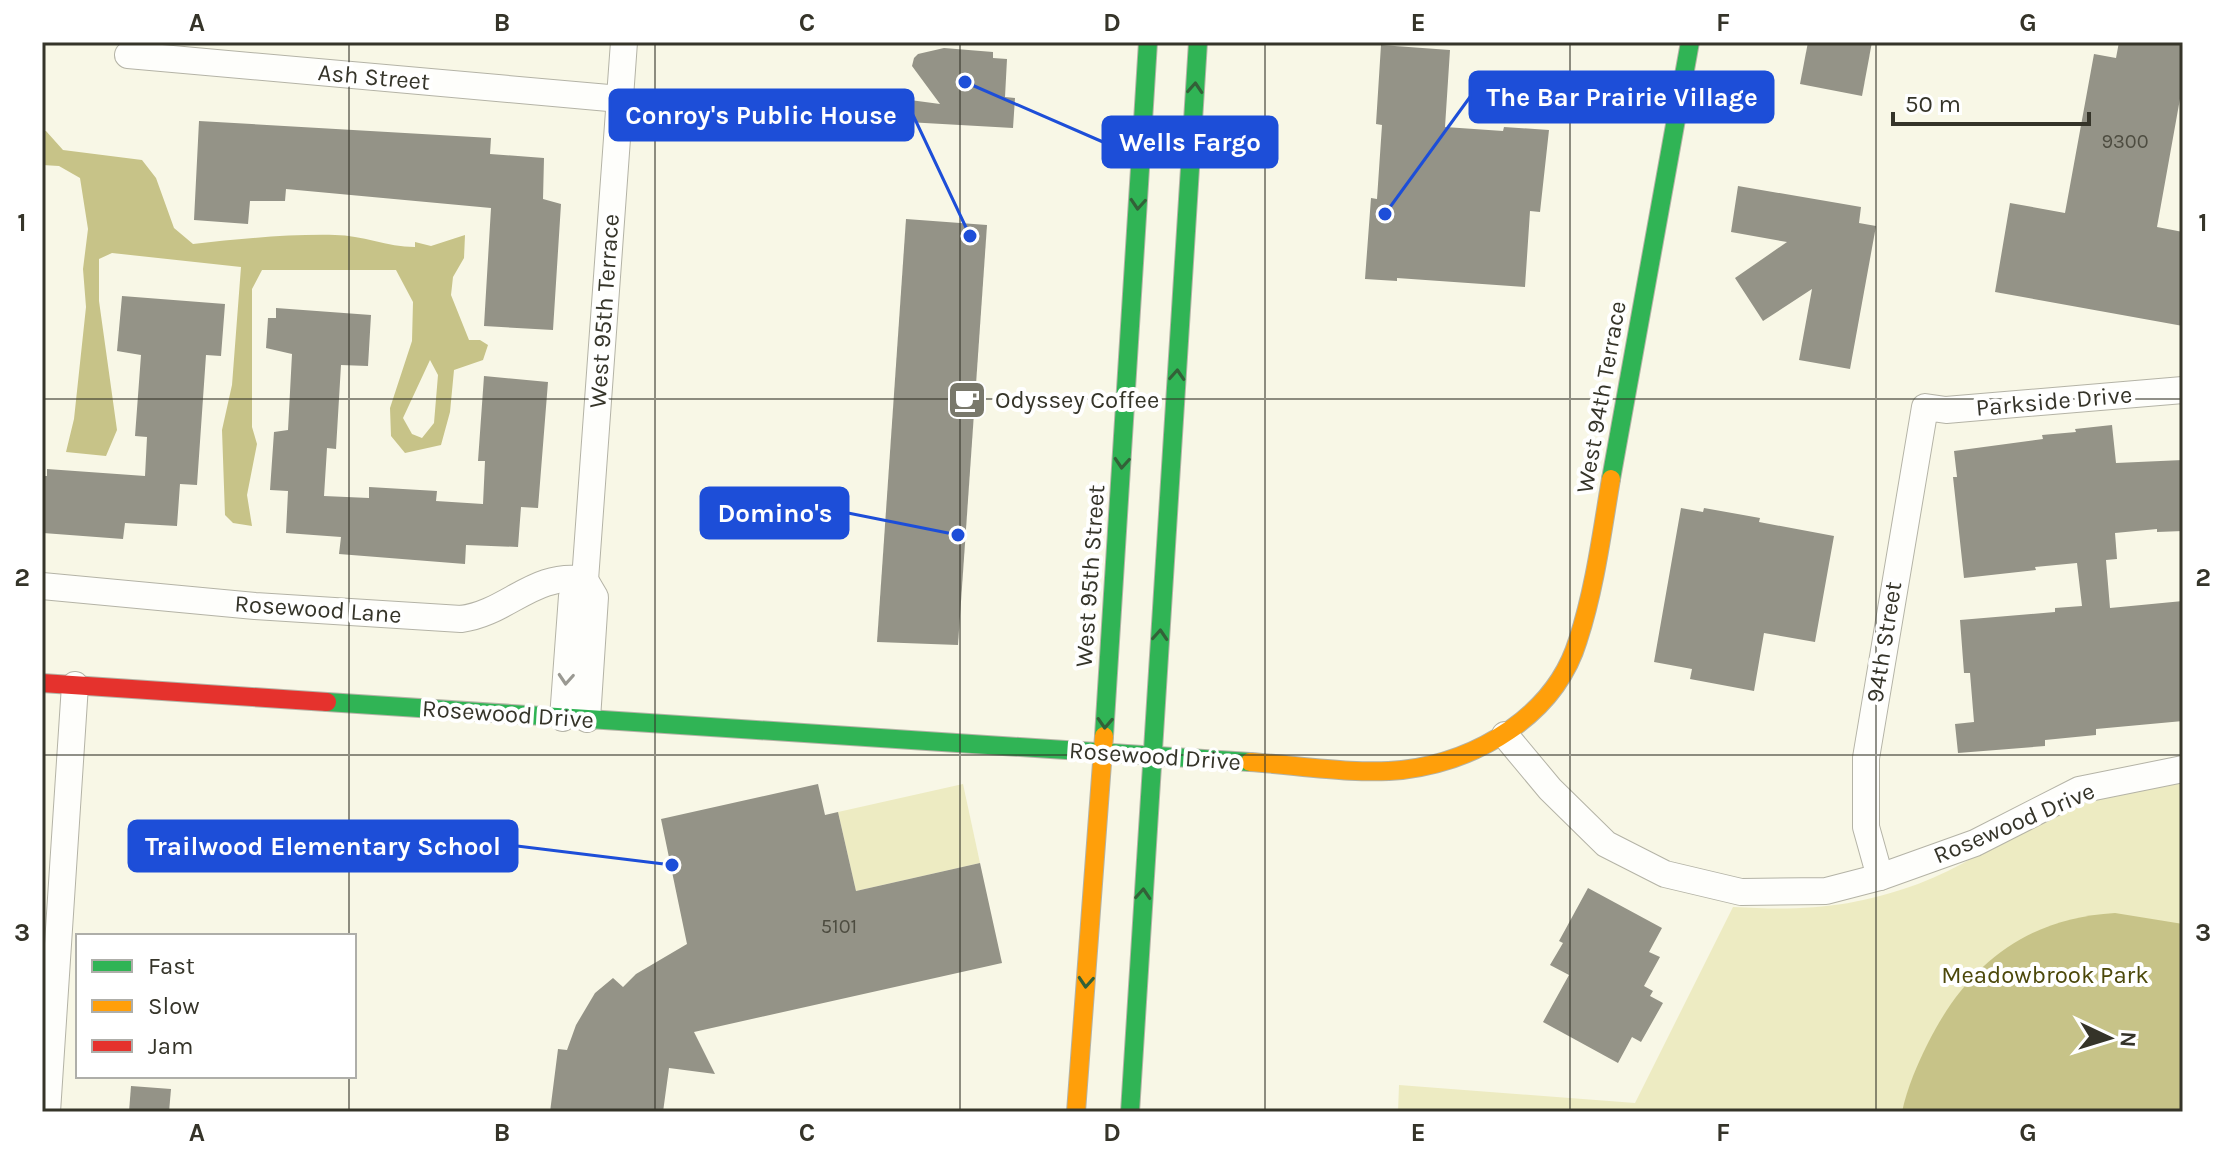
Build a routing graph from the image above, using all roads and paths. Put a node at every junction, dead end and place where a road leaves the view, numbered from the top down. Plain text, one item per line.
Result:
1 (624, 42) edge
2 (1148, 42) edge
3 (1198, 42) edge
4 (1690, 42) edge
5 (128, 55) dead end
6 (620, 99) junction
7 (2183, 390) edge
8 (1925, 407) joint
9 (585, 580) junction
10 (42, 586) edge
11 (42, 683) edge
12 (75, 685) junction
13 (575, 719) junction
14 (1505, 735) junction
15 (1103, 753) junction
16 (1152, 756) junction
17 (2183, 769) edge
18 (1880, 877) junction
19 (47, 1112) edge
20 (1076, 1112) edge
21 (1130, 1112) edge

1 - 6 street, West 95th Terrace
2 -> 15 street, West 95th Street
16 -> 3 street
4 - 14 street, West 94th Terrace
5 - 6 street, Ash Street
6 - 9 street, West 95th Terrace
7 - 8 street, Parkside Drive
8 - 18 street, 94th Street
9 - 10 street, Rosewood Lane
9 - 13 street, West 95th Terrace
11 - 12 street, Rosewood Drive
12 - 13 street, Rosewood Drive
12 - 19 street
13 - 15 street, Rosewood Drive
14 - 16 street, Rosewood Drive
14 - 18 street, Rosewood Drive
15 - 16 street, Rosewood Drive
15 -> 20 street, West 95th Street
21 -> 16 street
17 - 18 street, Rosewood Drive

